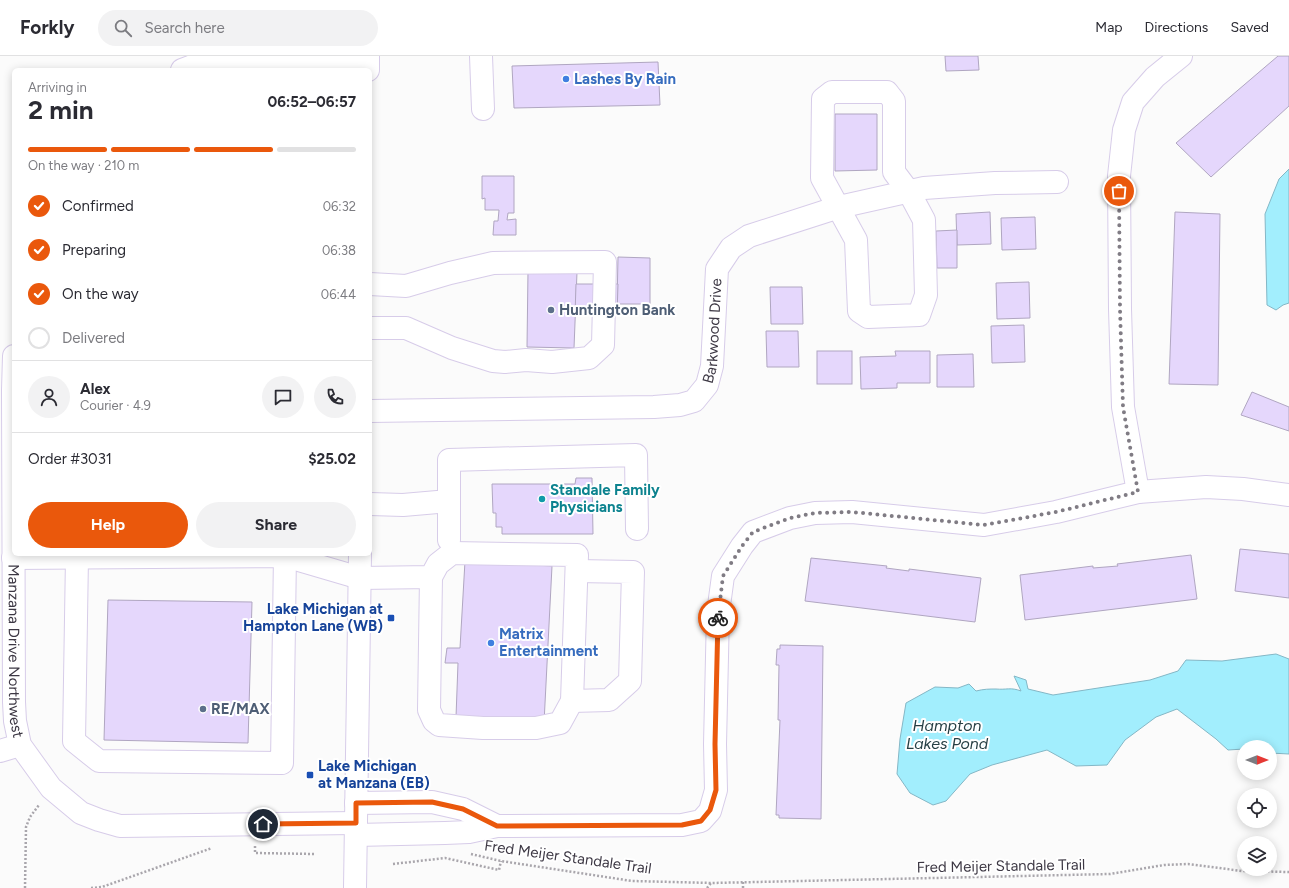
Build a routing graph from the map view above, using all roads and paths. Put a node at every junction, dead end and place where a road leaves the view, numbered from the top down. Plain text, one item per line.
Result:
1 (481, 56) edge
2 (1181, 56) edge
3 (190, 64) edge
4 (368, 64) edge
5 (483, 109) dead end
6 (1057, 182) dead end
7 (909, 192) junction
8 (839, 207) junction
9 (372, 284) edge
10 (372, 328) edge
11 (12, 365) edge
12 (6, 391) edge
13 (372, 411) edge
14 (1138, 492) junction
15 (1289, 495) edge
16 (449, 501) junction
17 (372, 504) edge
18 (637, 530) dead end
19 (12, 534) edge
20 (449, 540) dead end
21 (87, 556) edge
22 (285, 556) edge
23 (288, 556) edge
24 (360, 556) edge
25 (13, 558) joint
26 (577, 571) junction
27 (431, 577) junction
28 (360, 578) junction
29 (572, 701) junction
30 (10, 748) edge
31 (51, 788) junction
32 (356, 820) junction
33 (497, 826) junction
34 (248, 845) dead end
35 (255, 845) junction
36 (262, 845) dead end
37 (219, 846) dead end
38 (466, 853) dead end
39 (315, 854) dead end
40 (502, 861) junction
41 (393, 864) dead end
42 (1289, 872) edge
43 (744, 882) junction
44 (712, 883) junction
45 (25, 888) edge
46 (91, 888) edge
47 (355, 888) edge
48 (707, 888) edge
49 (743, 888) edge

1 - 5 main road
2 - 14 main road
3 - 4 main road
6 - 7 main road, Barkwood Drive
7 - 8 main road, Barkwood Drive
7 - 8 main road
7 - 8 main road
8 - 13 main road, Barkwood Drive
9 - 10 main road
11 - 12 main road, Manzana Drive Northwest
12 - 19 main road, Manzana Drive Northwest
14 - 15 main road
14 - 33 main road
16 - 17 main road
16 - 18 main road
16 - 20 main road
21 - 22 main road
21 - 25 main road
23 - 28 main road
24 - 28 main road
25 - 30 main road, Manzana Drive Northwest
26 - 27 main road
26 - 29 main road
26 - 29 main road
27 - 28 main road
27 - 29 main road
28 - 32 main road
30 - 31 main road, Manzana Drive Northwest
31 - 32 main road, Manzana Drive Northwest
31 - 45 path
32 - 33 main road
32 - 33 main road
32 - 47 main road
34 - 35 path
35 - 36 path
35 - 39 path
37 - 46 path
38 - 40 path, Fred Meijer Standale Trail
40 - 41 path
40 - 44 path, Fred Meijer Standale Trail
42 - 43 path, Fred Meijer Standale Trail
43 - 44 path, Fred Meijer Standale Trail
43 - 49 path
44 - 48 path

